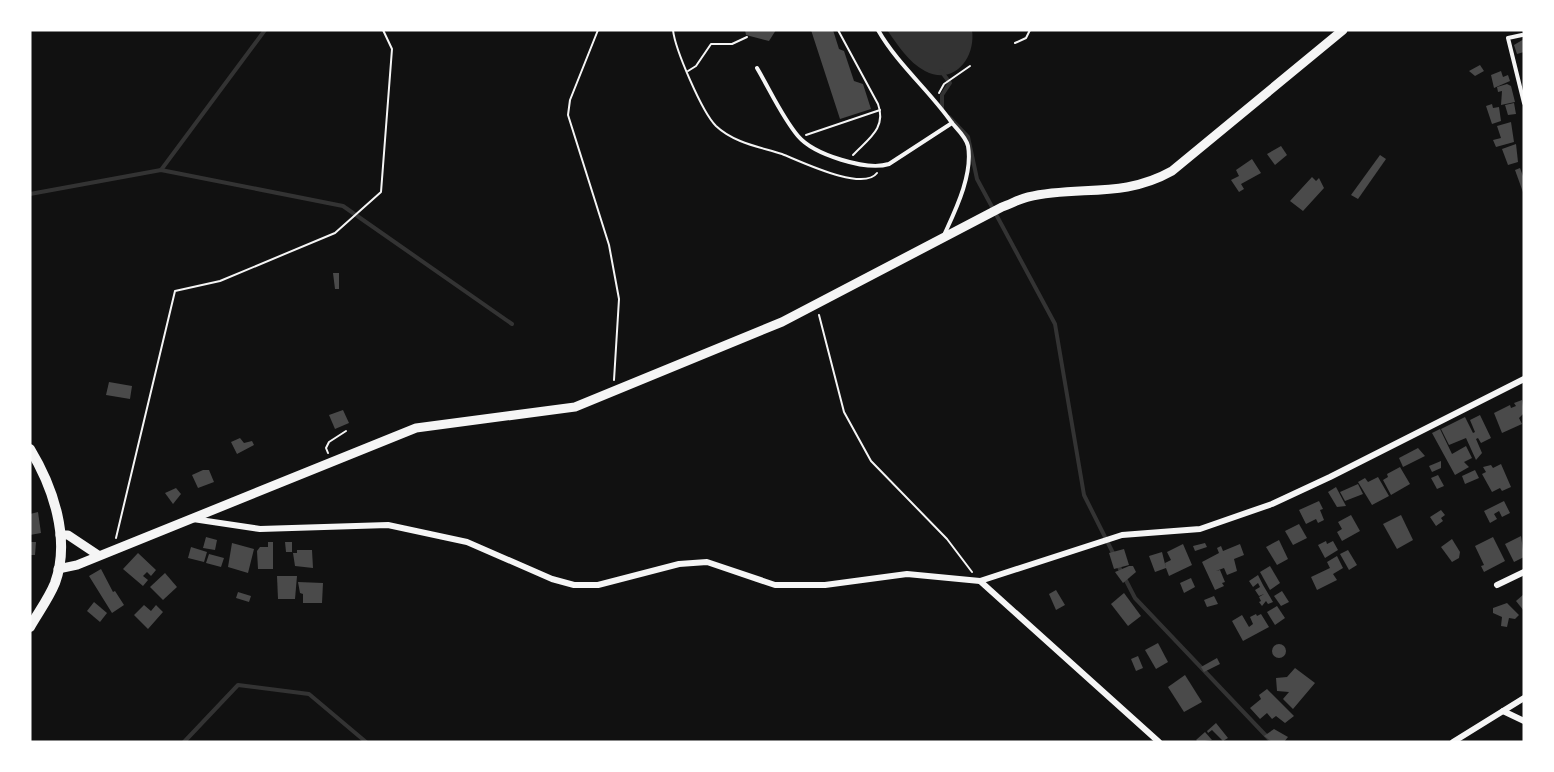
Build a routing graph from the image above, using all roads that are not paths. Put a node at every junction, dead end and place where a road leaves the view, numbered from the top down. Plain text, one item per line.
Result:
1 (878, 30) edge
2 (1338, 32) edge
3 (1522, 35) dead end
4 (757, 68) dead end
5 (1524, 103) edge
6 (952, 123) junction
7 (944, 237) junction
8 (1524, 379) edge
9 (30, 449) edge
10 (190, 518) junction
11 (60, 535) junction
12 (98, 555) junction
13 (58, 569) junction
14 (1524, 572) edge
15 (980, 581) junction
16 (1497, 585) dead end
17 (30, 627) edge
18 (1524, 698) edge
19 (1503, 711) junction
20 (1524, 721) edge
21 (1159, 742) edge
22 (1453, 742) edge

1 - 6 lane
2 - 7 street
3 - 5 lane
4 - 6 lane
6 - 7 lane
7 - 10 street
8 - 15 street
9 - 11 main road
10 - 12 street
10 - 15 street
11 - 12 street
11 - 13 main road
12 - 13 street
13 - 17 main road
14 - 16 street
15 - 21 street
18 - 19 street
19 - 20 street
19 - 22 street

